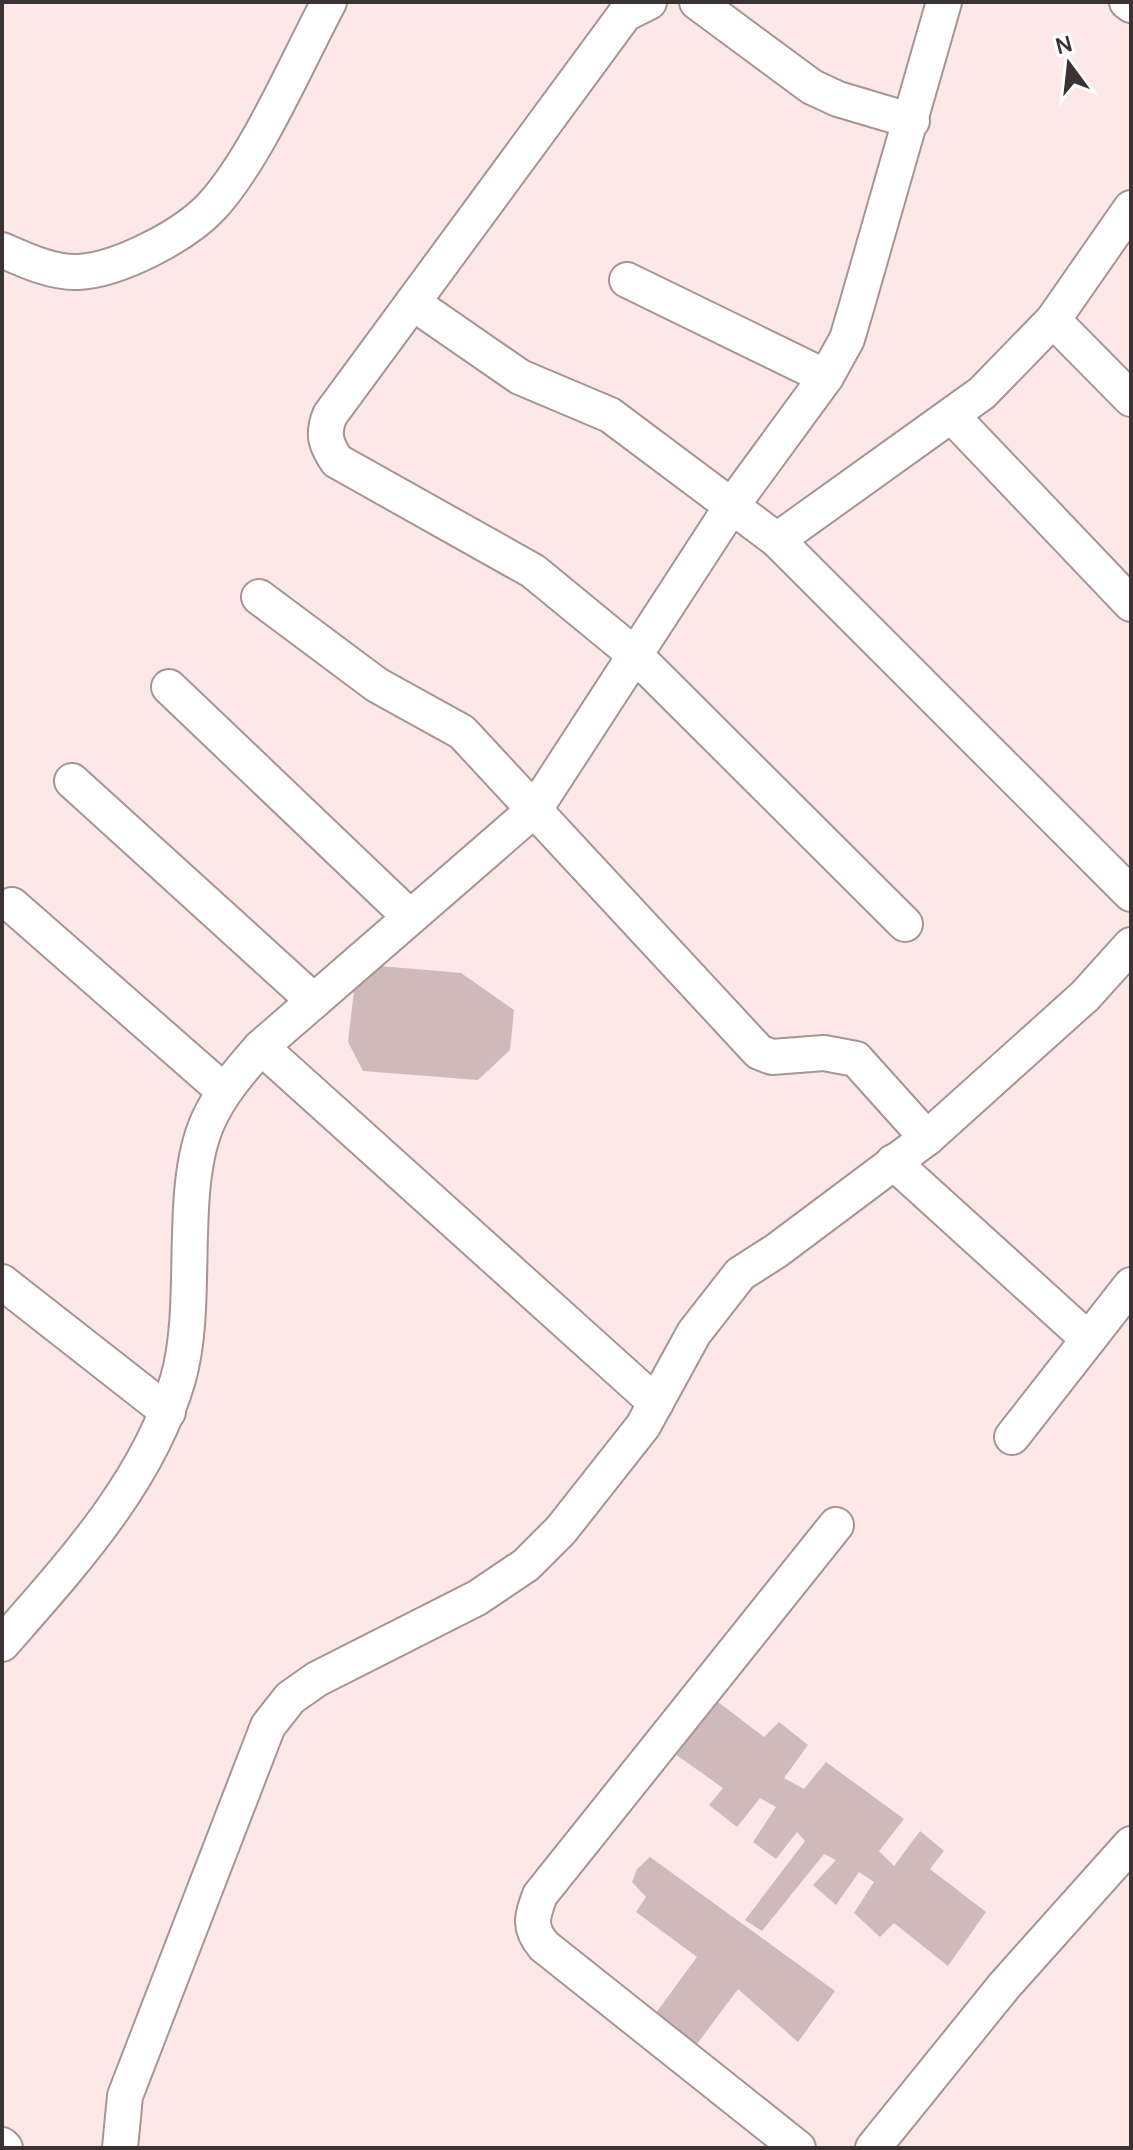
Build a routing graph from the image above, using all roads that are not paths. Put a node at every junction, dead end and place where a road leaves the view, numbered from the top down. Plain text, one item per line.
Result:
1 (329, 2) edge
2 (649, 2) edge
3 (697, 2) edge
4 (944, 2) edge
5 (912, 121) junction
6 (1131, 208) edge
7 (2, 250) edge
8 (627, 280) dead end
9 (413, 303) junction
10 (1053, 320) junction
11 (826, 377) junction
12 (1131, 399) edge
13 (952, 416) junction
14 (733, 504) junction
15 (777, 540) junction
16 (259, 597) dead end
17 (1131, 604) edge
18 (634, 654) junction
19 (169, 687) dead end
20 (72, 781) dead end
21 (535, 809) junction
22 (1131, 894) edge
23 (12, 905) dead end
24 (410, 917) junction
25 (905, 924) dead end
26 (1131, 945) edge
27 (314, 1001) junction
28 (261, 1047) junction
29 (224, 1091) junction
30 (927, 1138) junction
31 (893, 1162) junction
32 (2, 1282) edge
33 (1131, 1285) edge
34 (1088, 1339) junction
35 (656, 1403) junction
36 (168, 1412) junction
37 (1012, 1437) dead end
38 (836, 1525) dead end
39 (2, 1644) edge
40 (1131, 1844) edge
41 (120, 2148) edge
42 (798, 2148) edge
43 (873, 2148) edge

1 - 7 street
2 - 9 street
3 - 5 street
4 - 5 street
5 - 11 street
6 - 10 street
8 - 11 street
9 - 14 street
9 - 18 street
10 - 12 street
10 - 13 street
11 - 14 street
13 - 15 street
13 - 17 street
14 - 15 street
14 - 18 street
15 - 22 street
16 - 21 street
18 - 21 street
18 - 25 street
19 - 24 street
20 - 27 street
21 - 24 street
21 - 30 street
23 - 29 street
24 - 27 street
26 - 30 street
27 - 28 street
28 - 29 street
28 - 35 street
29 - 36 street
30 - 31 street
31 - 34 street
31 - 35 street
32 - 36 street
33 - 34 street
34 - 37 street
35 - 41 street
36 - 39 street
38 - 42 street
40 - 43 street

